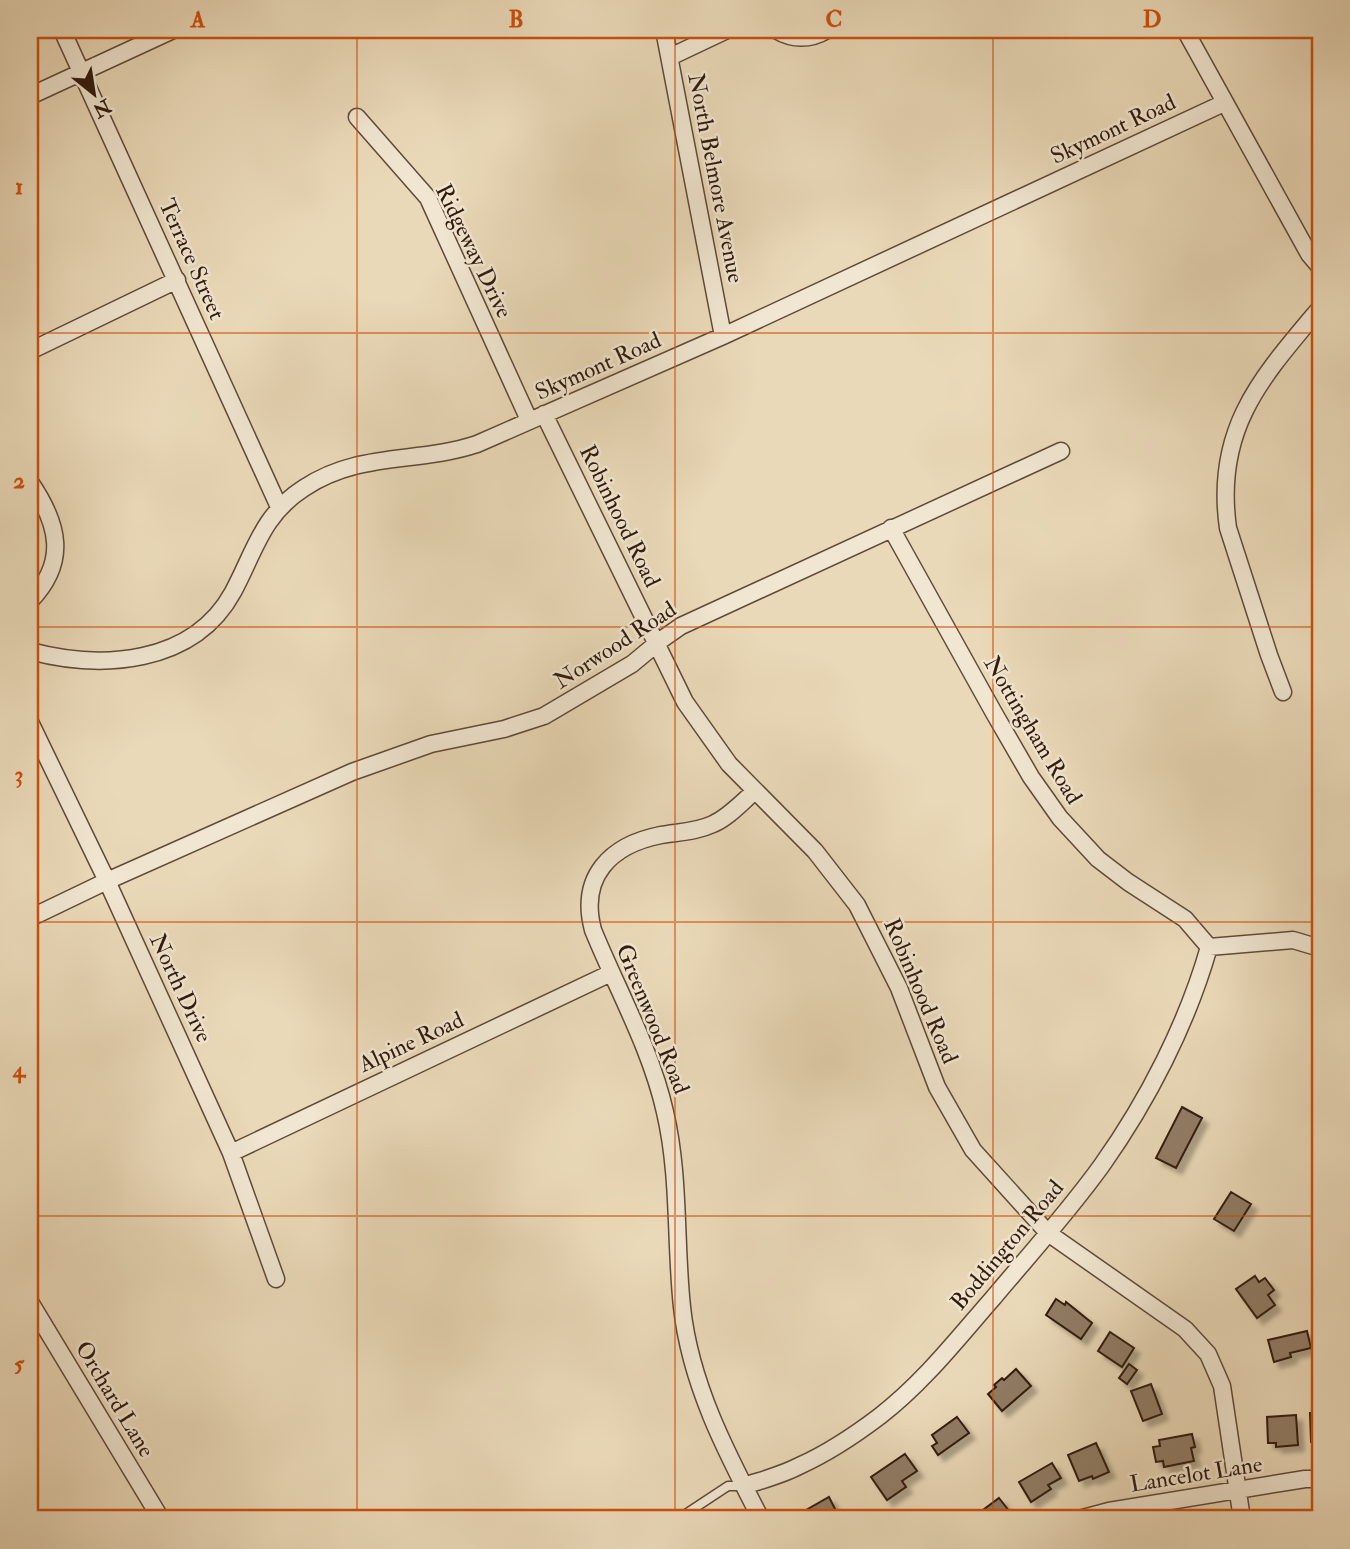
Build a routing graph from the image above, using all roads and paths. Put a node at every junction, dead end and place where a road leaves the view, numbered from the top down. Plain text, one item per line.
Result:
1 (62, 30) edge
2 (173, 30) edge
3 (664, 30) edge
4 (727, 30) edge
5 (776, 30) edge
6 (827, 30) edge
7 (1185, 30) edge
8 (670, 57) junction
9 (82, 72) junction
10 (30, 96) edge
11 (1224, 103) junction
12 (357, 117) dead end
13 (1320, 267) edge
14 (177, 280) junction
15 (1320, 308) edge
16 (723, 336) junction
17 (30, 351) edge
18 (537, 417) junction
19 (1061, 451) dead end
20 (30, 482) edge
21 (279, 507) junction
22 (891, 528) junction
23 (30, 601) edge
24 (656, 644) junction
25 (30, 651) edge
26 (1283, 692) dead end
27 (30, 723) edge
28 (755, 791) junction
29 (107, 881) junction
30 (30, 918) edge
31 (1209, 947) junction
32 (1320, 948) edge
33 (611, 973) junction
34 (231, 1153) junction
35 (1048, 1233) junction
36 (276, 1279) dead end
37 (30, 1302) edge
38 (1320, 1479) edge
39 (744, 1486) junction
40 (1237, 1490) junction
41 (161, 1519) edge
42 (678, 1519) edge
43 (761, 1519) edge
44 (1079, 1519) edge
45 (1242, 1519) edge

1 - 9 street, Terrace Street
2 - 9 street
3 - 8 street, North Belmore Avenue
4 - 8 street
5 - 6 street
7 - 11 street
8 - 16 street, North Belmore Avenue
9 - 10 street
9 - 14 street, Terrace Street
11 - 13 street
11 - 16 street, Skymont Road
12 - 18 street, Ridgeway Drive
14 - 17 street
14 - 21 street, Terrace Street
15 - 26 street
16 - 18 street, Skymont Road
18 - 21 street, Skymont Road
18 - 24 street, Robinhood Road
19 - 22 street, Norwood Road
20 - 23 street
21 - 25 street, Skymont Road
22 - 24 street, Norwood Road
22 - 31 street, Nottingham Road
24 - 28 street, Robinhood Road
24 - 29 street, Norwood Road
27 - 29 street, North Drive
28 - 33 street, Greenwood Road
28 - 35 street, Robinhood Road
29 - 30 street, Norwood Road
29 - 34 street, North Drive
31 - 32 street
31 - 35 street, Boddington Road
33 - 34 street, Alpine Road
33 - 39 street, Greenwood Road
34 - 36 street, North Drive
35 - 39 street, Boddington Road
35 - 40 street, Robinhood Road
37 - 41 street, Orchard Lane
38 - 40 street, Lancelot Lane
39 - 42 lane
39 - 43 street, Greenwood Road
40 - 44 street, Lancelot Lane
40 - 45 street, Robinhood Road

